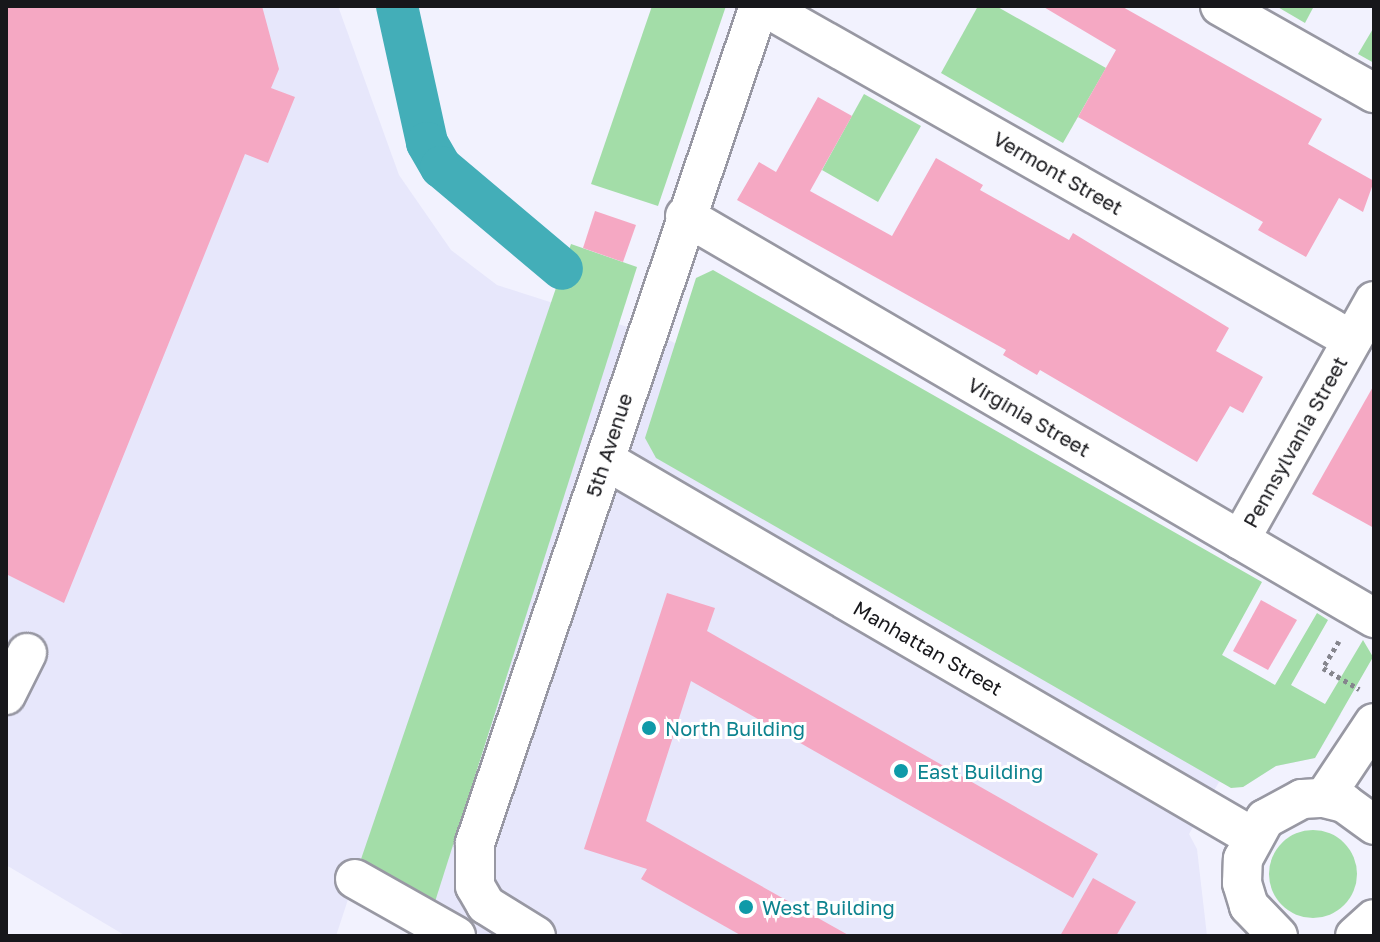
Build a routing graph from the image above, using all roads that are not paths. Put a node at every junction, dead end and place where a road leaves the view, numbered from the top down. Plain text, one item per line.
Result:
1 (761, 6) edge
2 (1220, 6) edge
3 (1374, 93) edge
4 (685, 216) junction
5 (1374, 301) edge
6 (1352, 340) junction
7 (605, 460) junction
8 (1240, 540) junction
9 (1374, 618) edge
10 (27, 653) dead end
11 (6, 695) edge
12 (1368, 707) edge
13 (1324, 798) junction
14 (1374, 825) edge
15 (1251, 836) junction
16 (355, 879) dead end
17 (1374, 919) edge
18 (1246, 921) edge
19 (456, 936) edge
20 (536, 936) edge
21 (1278, 936) edge
22 (1355, 936) edge

1 - 4 street, 5th Avenue
1 - 6 street, Vermont Street
2 - 3 street
4 - 7 street, 5th Avenue
4 - 8 street, Virginia Street
5 - 6 street, Pennsylvania Street
6 - 8 street, Pennsylvania Street
7 - 15 street, Manhattan Street
7 - 20 street, 5th Avenue
8 - 9 street, Virginia Street
10 - 11 street
12 - 13 street
13 - 14 street
13 - 15 street
15 - 18 street
16 - 19 street
17 - 22 street
18 - 21 street

